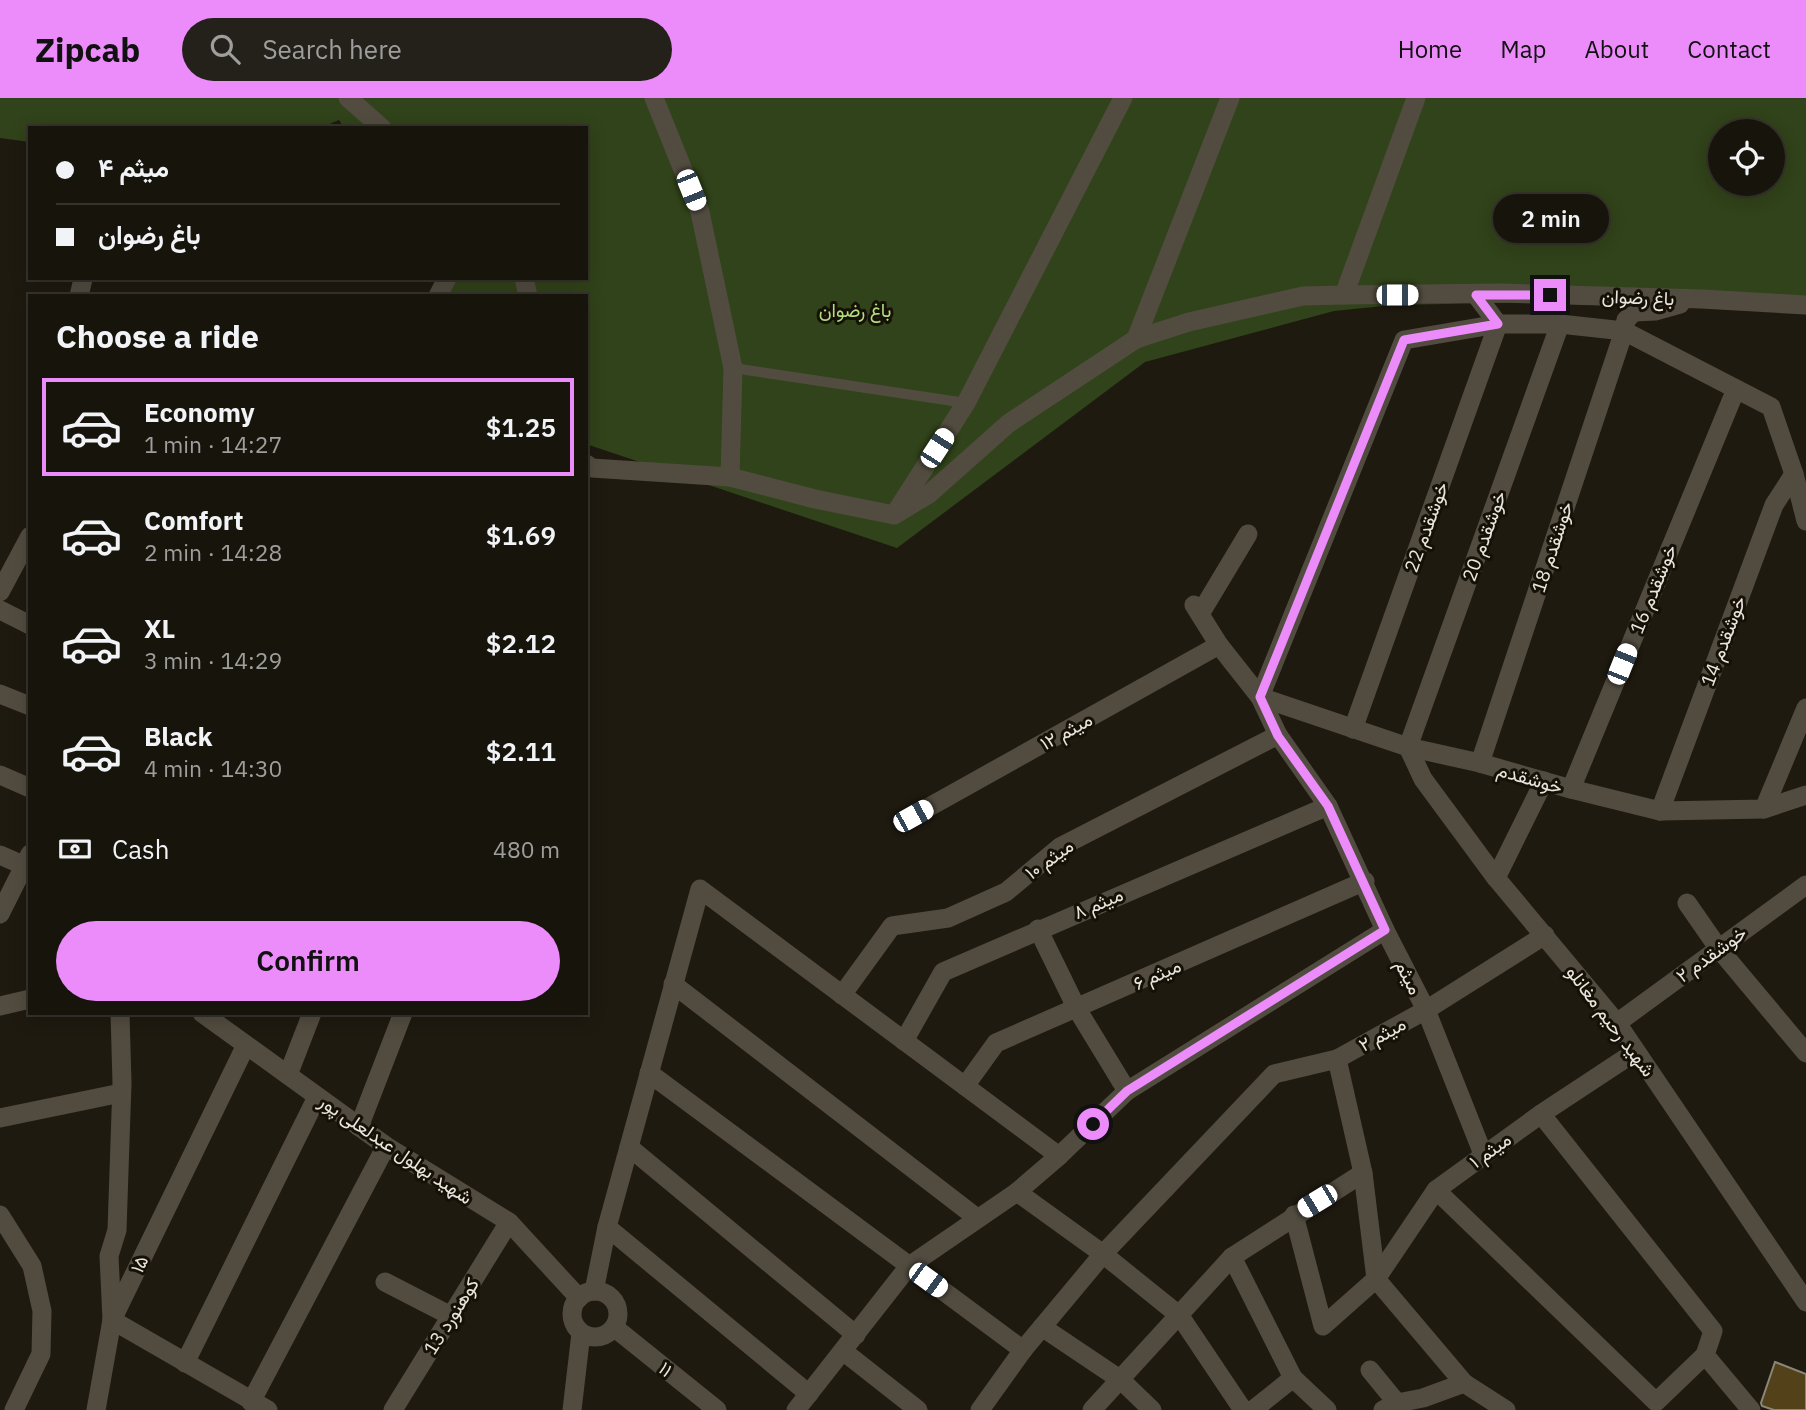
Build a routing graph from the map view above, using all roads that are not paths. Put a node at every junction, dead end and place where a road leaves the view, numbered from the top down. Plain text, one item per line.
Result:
1 (348, 98) edge
2 (654, 98) edge
3 (1124, 98) edge
4 (1230, 98) edge
5 (1416, 98) edge
6 (380, 126) edge
7 (1344, 295) junction
8 (1476, 295) junction
9 (1702, 299) junction
10 (1806, 304) edge
11 (1498, 324) junction
12 (1560, 324) junction
13 (1624, 331) junction
14 (1136, 339) junction
15 (733, 368) junction
16 (1735, 389) junction
17 (966, 403) junction
18 (588, 465) edge
19 (1794, 474) junction
20 (730, 477) junction
21 (894, 515) junction
22 (1806, 521) edge
23 (1248, 534) dead end
24 (28, 538) edge
25 (0, 592) edge
26 (0, 610) edge
27 (28, 624) edge
28 (1219, 645) junction
29 (0, 694) edge
30 (1260, 697) junction
31 (28, 705) edge
32 (1806, 708) edge
33 (1353, 729) junction
34 (1278, 736) junction
35 (1408, 747) junction
36 (1480, 763) junction
37 (0, 775) edge
38 (1544, 781) junction
39 (28, 788) edge
40 (1571, 789) junction
41 (1806, 795) edge
42 (1328, 806) junction
43 (1763, 809) junction
44 (1660, 811) junction
45 (913, 816) dead end
46 (0, 855) edge
47 (27, 860) edge
48 (1496, 878) junction
49 (1365, 881) junction
50 (1806, 885) edge
51 (1687, 903) dead end
52 (0, 914) edge
53 (1038, 929) junction
54 (1385, 930) junction
55 (1545, 935) junction
56 (1719, 949) junction
57 (674, 984) junction
58 (842, 995) junction
59 (28, 999) edge
60 (0, 1006) edge
61 (1077, 1009) junction
62 (1426, 1010) junction
63 (120, 1015) edge
64 (311, 1015) edge
65 (402, 1015) edge
66 (222, 1020) edge
67 (1617, 1023) junction
68 (904, 1041) junction
69 (246, 1045) junction
70 (1635, 1052) junction
71 (1806, 1053) edge
72 (1337, 1059) junction
73 (649, 1073) junction
74 (288, 1075) junction
75 (965, 1086) junction
76 (1127, 1091) junction
77 (121, 1093) junction
78 (317, 1097) junction
79 (1541, 1114) junction
80 (0, 1118) edge
81 (359, 1127) junction
82 (386, 1146) junction
83 (629, 1147) junction
84 (1483, 1154) junction
85 (1059, 1156) junction
86 (1363, 1173) junction
87 (1436, 1190) junction
88 (1017, 1192) junction
89 (0, 1215) edge
90 (1294, 1215) junction
91 (977, 1218) junction
92 (509, 1222) junction
93 (607, 1227) junction
94 (1103, 1254) junction
95 (1232, 1257) junction
96 (909, 1266) junction
97 (1376, 1279) junction
98 (385, 1282) dead end
99 (586, 1294) junction
100 (1806, 1302) edge
101 (451, 1316) junction
102 (1180, 1316) junction
103 (112, 1320) junction
104 (1042, 1327) junction
105 (615, 1328) junction
106 (581, 1333) junction
107 (850, 1343) junction
108 (1023, 1350) junction
109 (1705, 1355) junction
110 (185, 1363) junction
111 (1370, 1370) dead end
112 (1293, 1378) junction
113 (1121, 1380) junction
114 (1464, 1383) junction
115 (809, 1394) junction
116 (260, 1406) edge
117 (1390, 1406) edge
118 (14, 1410) edge
119 (96, 1410) edge
120 (393, 1410) edge
121 (572, 1410) edge
122 (717, 1410) edge
123 (796, 1410) edge
124 (918, 1410) edge
125 (980, 1410) edge
126 (1092, 1410) edge
127 (1152, 1410) edge
128 (1243, 1410) edge
129 (1253, 1410) edge
130 (1327, 1410) edge
131 (1506, 1410) edge
132 (1751, 1410) edge

1 - 6 street
2 - 15 street
3 - 17 street
4 - 14 street
5 - 7 street
7 - 8 street, باغ رضوان
7 - 14 street, باغ رضوان
8 - 9 street, باغ رضوان
8 - 11 street
9 - 10 street, باغ رضوان
9 - 13 street
11 - 12 street
11 - 30 street
11 - 33 street, خوشقدم 22
12 - 13 street
12 - 35 street, خوشقدم 20
13 - 16 street
13 - 36 street, خوشقدم 18
14 - 21 street, باغ رضوان
15 - 17 lane
15 - 20 street
16 - 19 street
16 - 40 street, خوشقدم 16
17 - 21 street
18 - 20 street
19 - 22 street
19 - 44 street, خوشقدم 14
20 - 21 street
23 - 28 street, میثم
24 - 25 street
26 - 27 street
28 - 30 street, میثم
28 - 45 street, ۱۲ میثم
29 - 31 street
30 - 33 street, خوشقدم
30 - 34 street, میثم
32 - 43 street
33 - 35 street, خوشقدم
34 - 42 street, میثم
34 - 58 street, ۱۰ میثم
35 - 36 street, خوشقدم
35 - 48 street, شهید رحیم مغانلو
36 - 38 street, خوشقدم
37 - 39 street
38 - 40 street, خوشقدم
38 - 48 street
40 - 44 street, خوشقدم
41 - 43 street, خوشقدم
42 - 49 street, میثم
42 - 53 street, ۸ میثم
43 - 44 street, خوشقدم
46 - 47 street
47 - 52 street
48 - 55 street, شهید رحیم مغانلو
49 - 54 street, میثم
49 - 61 street, ۶ میثم
50 - 56 street, ۲ خوشقدم
51 - 56 street
53 - 61 street
53 - 68 street, ۸ میثم
54 - 62 street, میثم
54 - 76 street
55 - 62 street, ۲ میثم
55 - 67 street, شهید رحیم مغانلو
56 - 67 street, ۲ خوشقدم
56 - 71 street
57 - 58 street
57 - 73 street
57 - 91 street
58 - 68 street
59 - 60 street
61 - 75 street, ۶ میثم
61 - 76 street
62 - 72 street, ۲ میثم
62 - 84 street, میثم
63 - 77 street
64 - 74 street
65 - 81 street
66 - 69 street, شهید بهلول عبدلعلی پور
67 - 70 street, شهید رحیم مغانلو
68 - 75 street
69 - 74 street, شهید بهلول عبدلعلی پور
69 - 103 street, ۱۵
70 - 79 street, ۱ میثم
70 - 100 street, شهید رحیم مغانلو
72 - 86 street
72 - 94 street, ۲ میثم
73 - 83 street
73 - 96 street
74 - 78 street, شهید بهلول عبدلعلی پور
75 - 85 street
76 - 85 street
77 - 80 street
77 - 103 street
78 - 81 street, شهید بهلول عبدلعلی پور
78 - 110 street
79 - 84 street, ۱ میثم
79 - 109 street
81 - 82 street, شهید بهلول عبدلعلی پور
82 - 92 street, شهید بهلول عبدلعلی پور
82 - 116 street
83 - 93 street
83 - 107 street
84 - 87 street, ۱ میثم
85 - 88 street
86 - 90 street
86 - 97 street
87 - 97 street, ۱ میثم
87 - 109 street
88 - 91 street
88 - 94 street
89 - 118 street
90 - 95 street
90 - 97 street, ۱ میثم
91 - 96 street
92 - 99 street, شهید بهلول عبدلعلی پور
92 - 101 street, کوهنورد 13
93 - 99 street
93 - 115 street
94 - 102 street
94 - 104 street, ۲ میثم
95 - 102 street
95 - 112 street
96 - 107 street
96 - 108 street
97 - 114 street
98 - 101 street
99 - 105 street
99 - 106 street
101 - 120 street, کوهنورد 13
102 - 113 street
102 - 128 street
103 - 110 street
103 - 119 street
104 - 108 street, ۲ میثم
104 - 113 street
105 - 106 street
105 - 122 street, ۱۱
106 - 121 street
107 - 115 street
107 - 124 street
108 - 125 street, ۲ میثم
109 - 132 street
110 - 116 street
111 - 117 street
112 - 129 street
112 - 130 street
113 - 126 street
113 - 127 street
114 - 117 street
114 - 131 street
115 - 123 street

